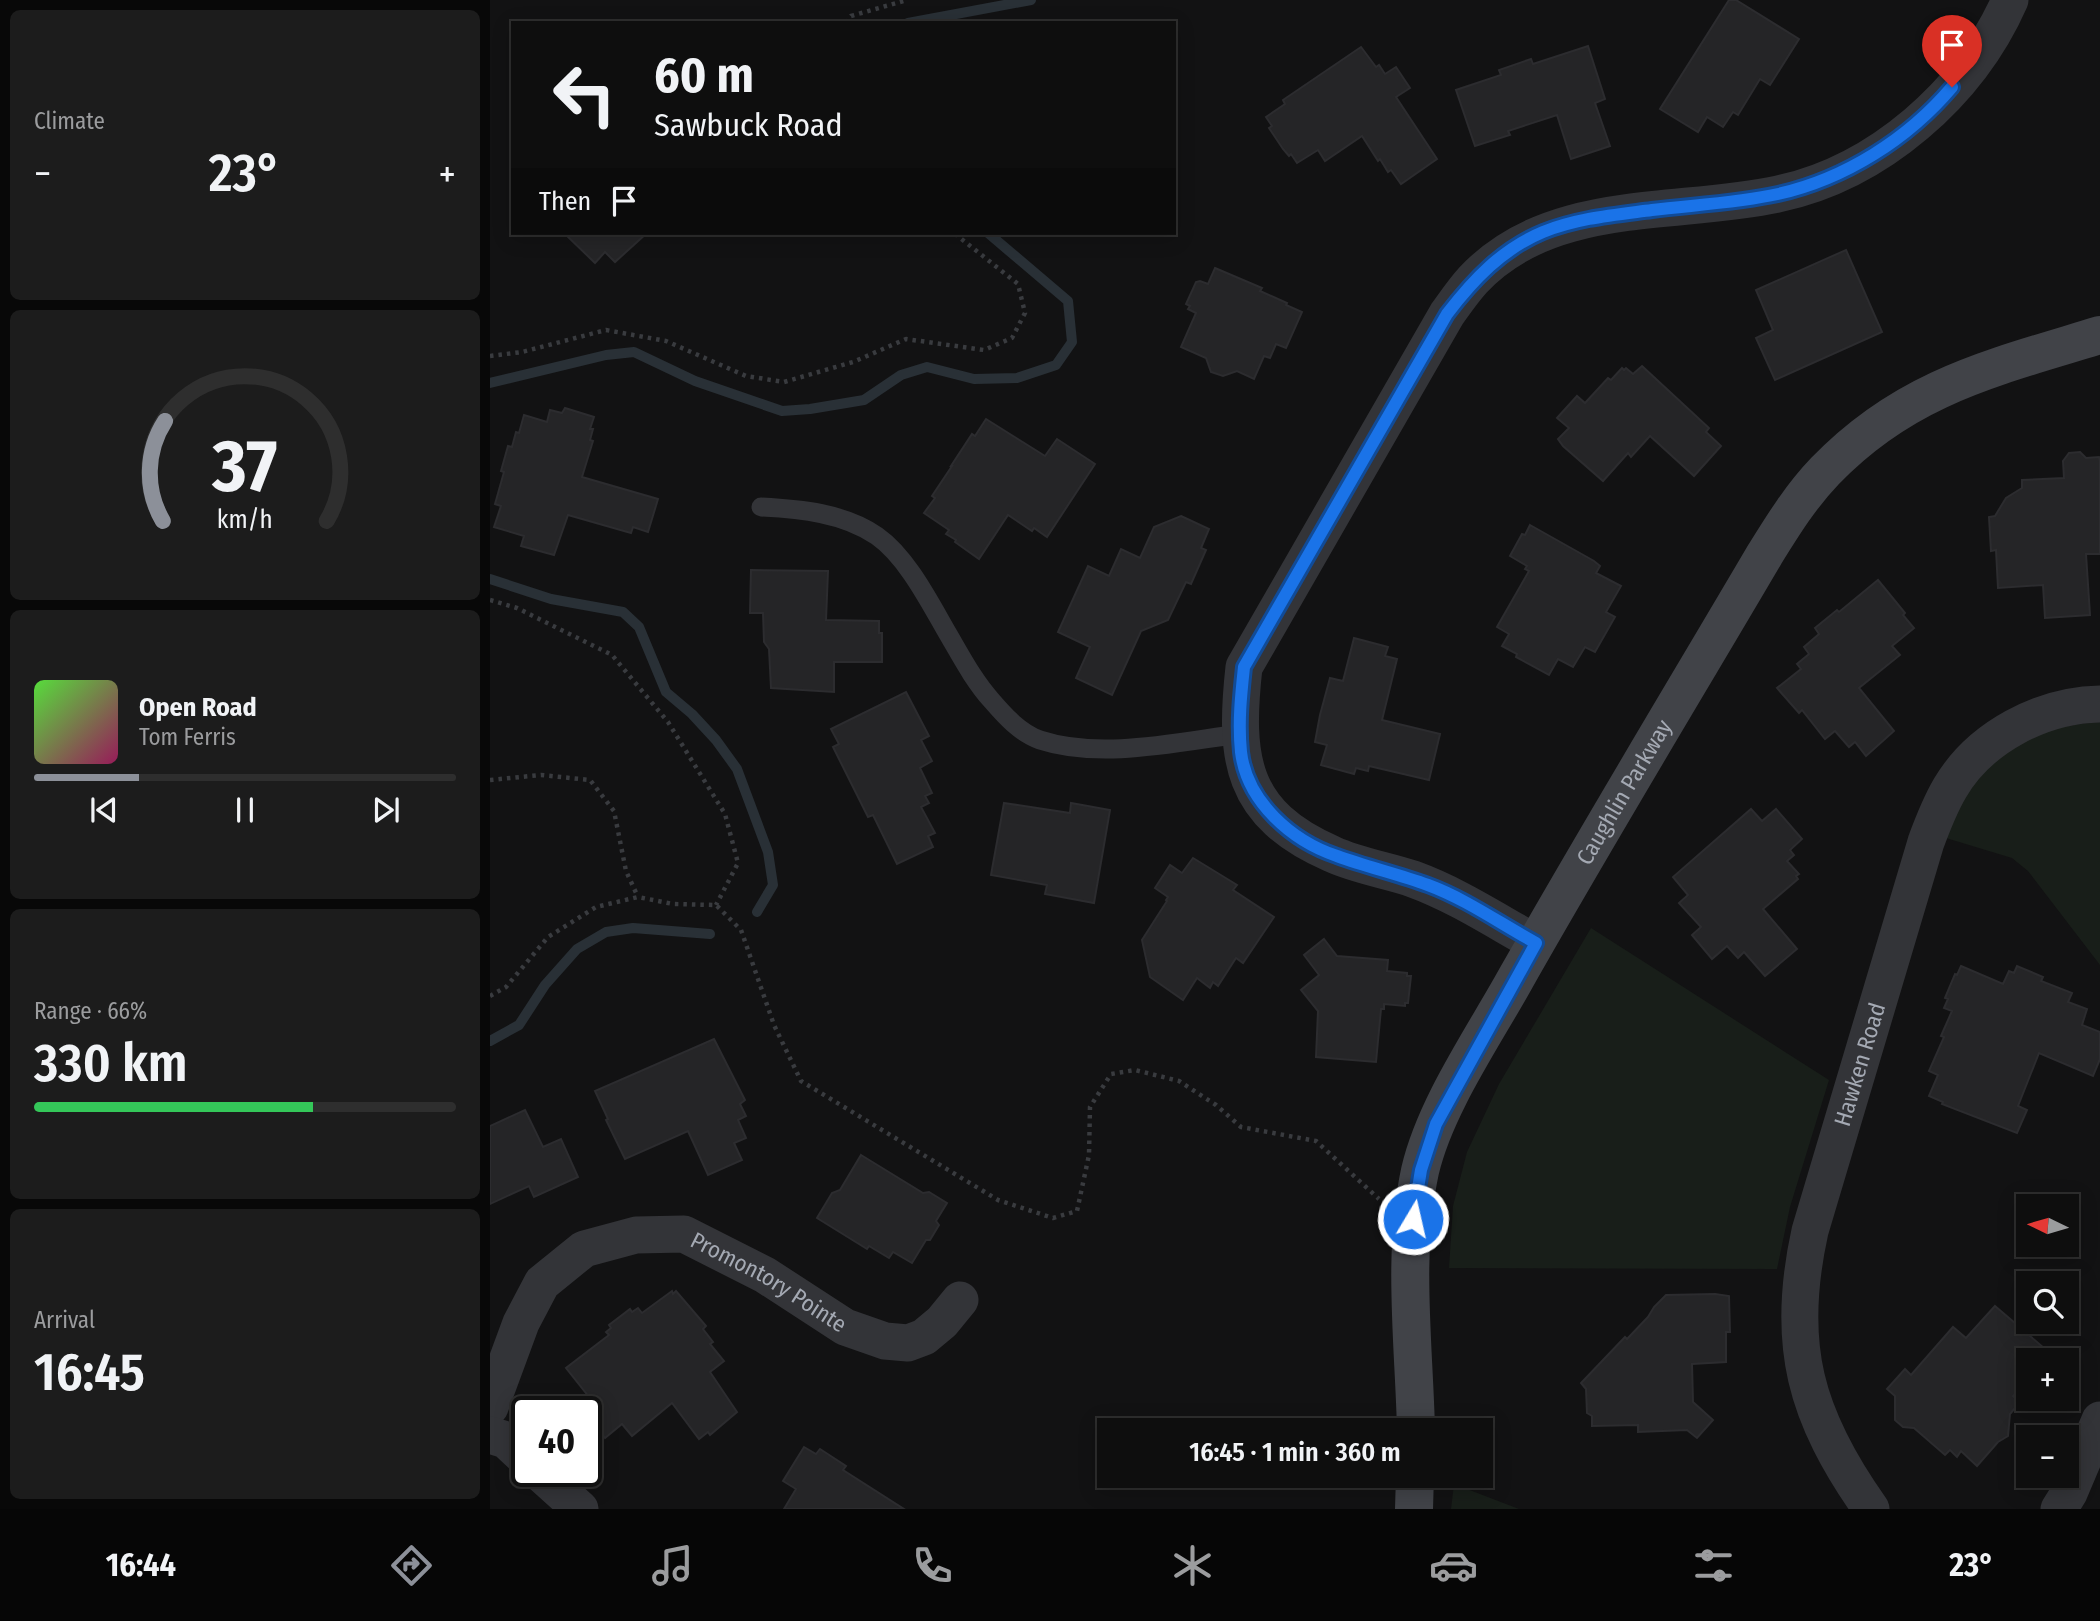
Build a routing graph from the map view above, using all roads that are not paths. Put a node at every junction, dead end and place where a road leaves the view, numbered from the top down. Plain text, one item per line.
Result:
1 (2010, 0) edge
2 (2100, 335) edge
3 (761, 507) dead end
4 (2100, 704) edge
5 (1240, 734) junction
6 (1536, 943) junction
7 (960, 1300) dead end
8 (490, 1407) edge
9 (1416, 1418) edge
10 (2100, 1420) edge
11 (490, 1435) edge
12 (511, 1445) edge
13 (556, 1487) edge
14 (1414, 1488) edge
15 (580, 1509) edge
16 (1413, 1509) edge
17 (1871, 1509) edge
18 (2059, 1509) edge

1 - 5 street
2 - 6 street, Caughlin Parkway
3 - 5 lane
4 - 17 street, Hawken Road
5 - 6 street
6 - 9 street, Caughlin Parkway
7 - 8 street, Promontory Pointe
10 - 18 street
11 - 12 street
13 - 15 street
14 - 16 street

